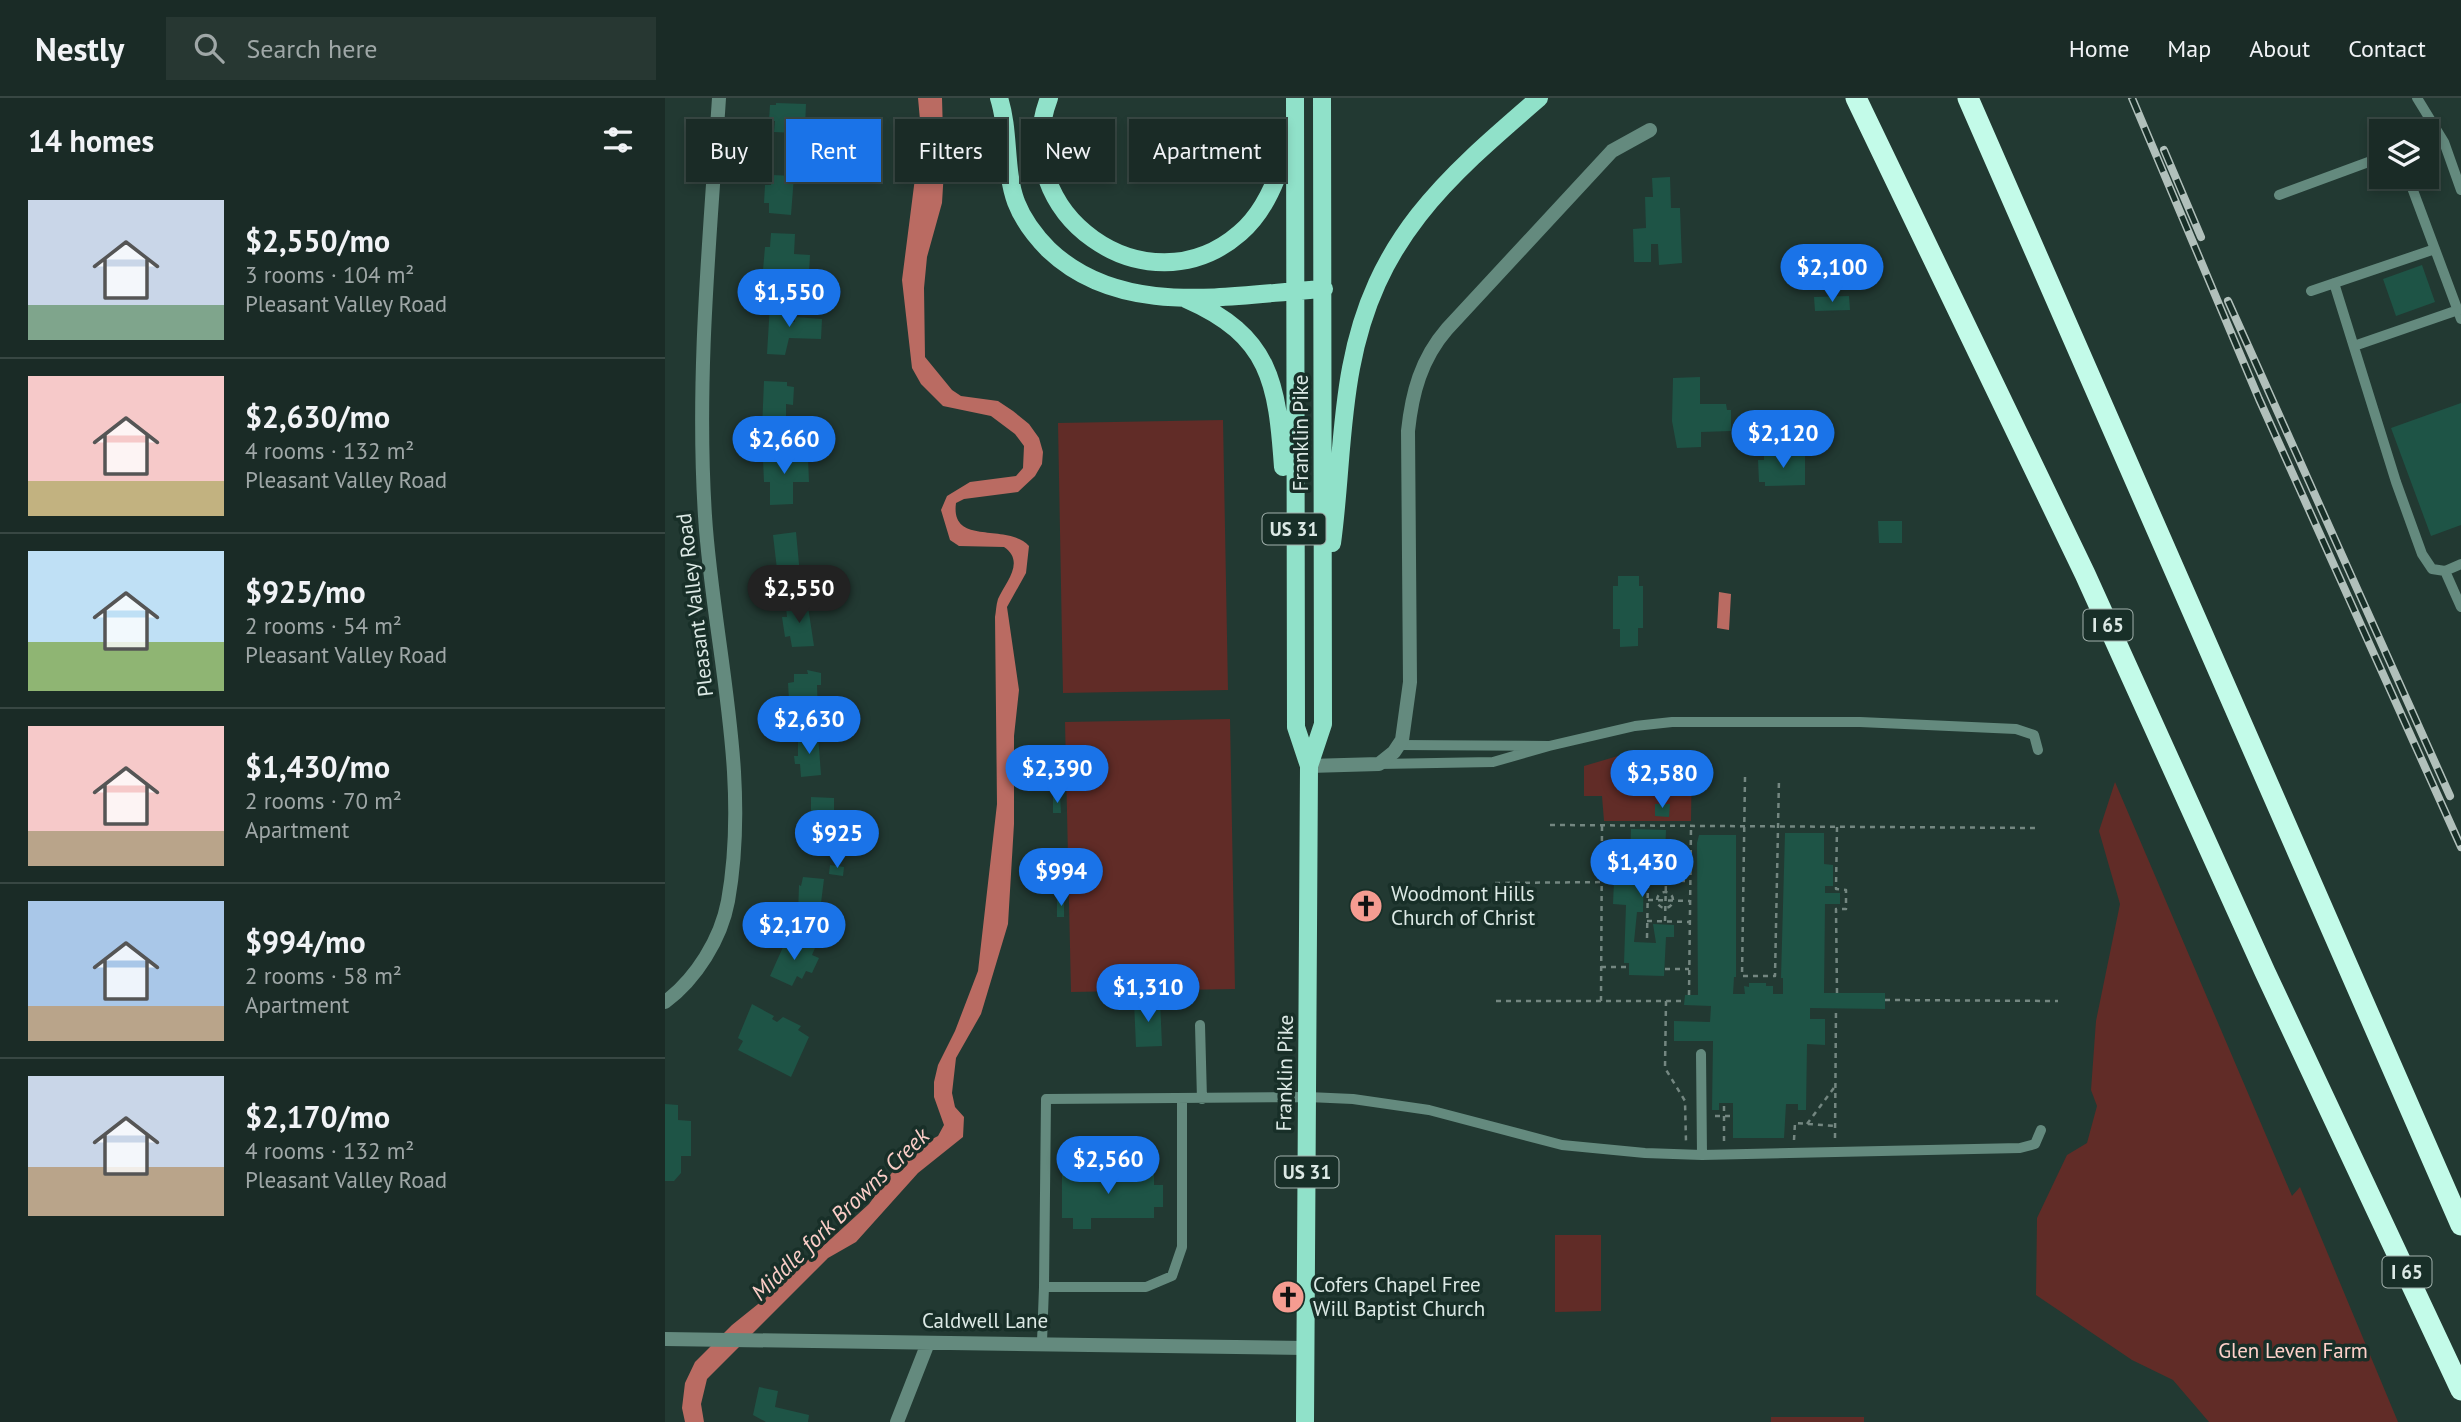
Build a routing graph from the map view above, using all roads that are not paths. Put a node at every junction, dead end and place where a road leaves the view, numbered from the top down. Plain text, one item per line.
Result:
1 (719, 98) edge
2 (999, 98) edge
3 (1049, 98) edge
4 (1294, 98) edge
5 (1322, 98) edge
6 (1539, 98) edge
7 (1856, 98) edge
8 (1968, 98) edge
9 (2417, 98) edge
10 (1650, 130) dead end
11 (2369, 162) edge
12 (2413, 189) edge
13 (2461, 190) edge
14 (2279, 195) dead end
15 (2435, 248) junction
16 (2334, 284) junction
17 (1324, 289) junction
18 (1294, 290) junction
19 (2311, 291) dead end
20 (1183, 298) junction
21 (2459, 314) edge
22 (2354, 345) junction
23 (2461, 564) edge
24 (2445, 571) junction
25 (2461, 607) edge
26 (1295, 609) junction
27 (1323, 609) junction
28 (1400, 745) junction
29 (1549, 746) junction
30 (2038, 750) dead end
31 (1379, 764) junction
32 (1309, 766) junction
33 (665, 1002) edge
34 (2369, 1015) junction
35 (1200, 1026) dead end
36 (1701, 1054) dead end
37 (1308, 1097) junction
38 (1182, 1099) junction
39 (1202, 1099) junction
40 (2041, 1130) dead end
41 (1702, 1154) junction
42 (2461, 1195) edge
43 (2461, 1225) edge
44 (1044, 1287) junction
45 (672, 1339) edge
46 (928, 1342) junction
47 (1042, 1342) junction
48 (1305, 1348) junction
49 (2461, 1390) edge
50 (897, 1422) edge
51 (1305, 1422) edge

1 - 33 street, Pleasant Valley Road
2 - 20 main road
3 - 4 main road
4 - 18 main road, Franklin Pike / US 31
5 - 17 main road, Franklin Pike / US 31
6 - 27 main road
7 - 49 highway, I 65
8 - 34 highway
9 - 13 lane
10 - 28 street
11 - 14 lane
12 - 15 lane
15 - 16 lane
15 - 21 lane
16 - 19 lane
16 - 22 lane
17 - 18 main road
17 - 27 main road, Franklin Pike / US 31
18 - 20 main road
18 - 26 main road, Franklin Pike / US 31
20 - 26 main road
21 - 22 lane
22 - 24 lane
23 - 24 lane
24 - 25 lane
26 - 32 main road, Franklin Pike / US 31
27 - 32 main road, Franklin Pike / US 31
28 - 29 lane
28 - 31 street
29 - 30 lane
29 - 31 lane
31 - 32 street
32 - 37 main road, Franklin Pike / US 31
34 - 42 highway
34 - 43 highway
35 - 39 lane
36 - 41 lane
37 - 39 lane
37 - 41 lane
37 - 48 main road, Franklin Pike / US 31
38 - 39 lane
38 - 44 lane
38 - 44 lane
40 - 41 lane
44 - 47 lane
45 - 46 street, Caldwell Lane
46 - 47 street, Caldwell Lane
46 - 50 street
47 - 48 street, Caldwell Lane
48 - 51 main road, Franklin Pike / US 31

